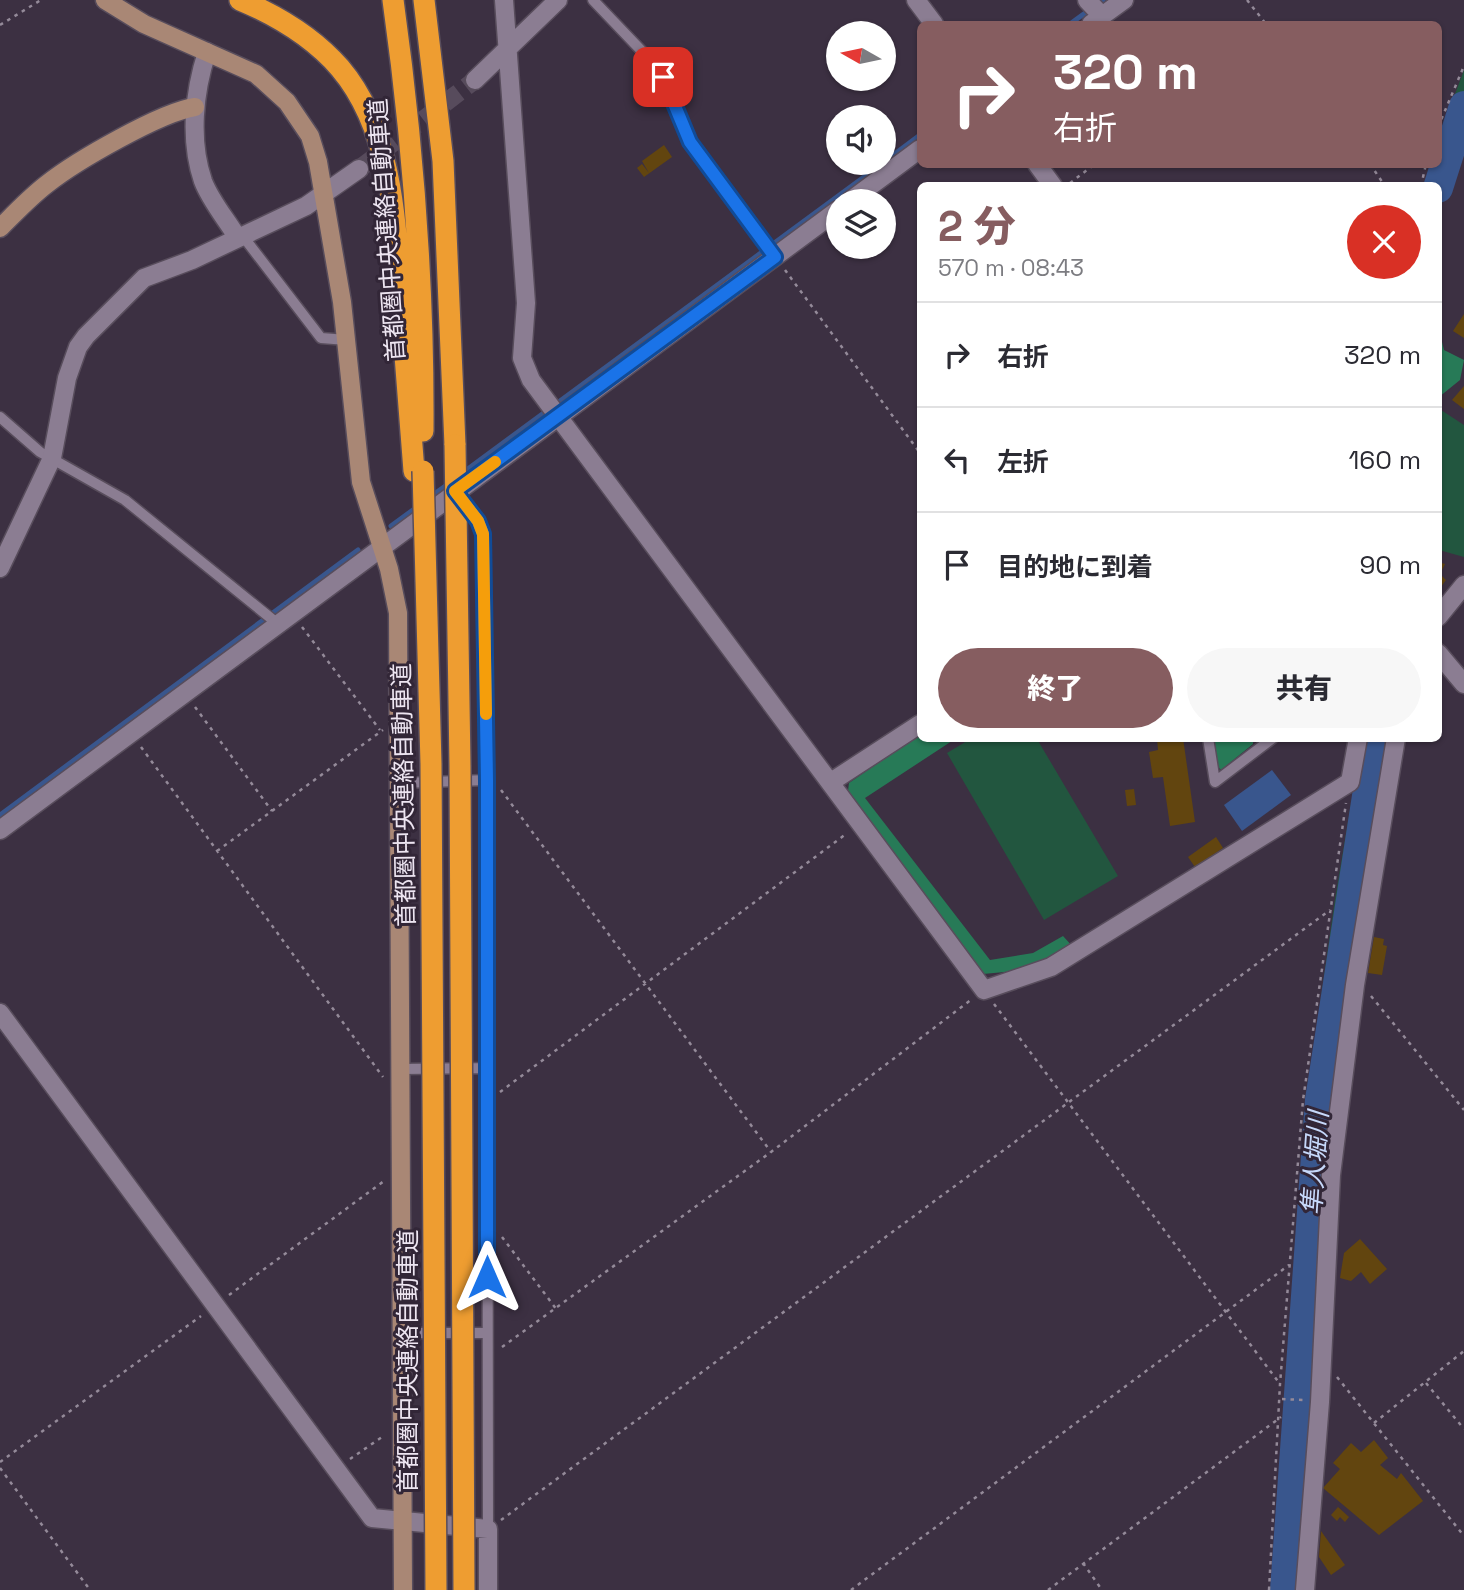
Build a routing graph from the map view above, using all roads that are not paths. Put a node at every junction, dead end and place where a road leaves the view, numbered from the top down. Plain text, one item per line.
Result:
1 (105, 0) edge
2 (240, 0) edge
3 (393, 0) edge
4 (504, 0) edge
5 (558, 0) edge
6 (593, 0) edge
7 (916, 0) edge
8 (1087, 0) edge
9 (1124, 0) edge
10 (427, 7) edge
11 (1096, 20) edge
12 (932, 21) edge
13 (507, 50) junction
14 (208, 52) junction
15 (475, 80) tunnel mouth
16 (195, 107) junction
17 (917, 151) edge
18 (359, 169) tunnel mouth
19 (866, 189) edge
20 (324, 194) junction
21 (826, 219) edge
22 (0, 228) edge
23 (239, 236) junction
24 (775, 257) junction
25 (347, 340) junction
26 (559, 415) junction
27 (0, 417) edge
28 (52, 458) junction
29 (418, 471) junction
30 (455, 491) junction
31 (381, 546) junction
32 (0, 568) edge
33 (1464, 585) edge
34 (1442, 612) edge
35 (285, 619) junction
36 (1442, 658) edge
37 (1464, 684) edge
38 (917, 726) edge
39 (1209, 742) edge
40 (1268, 742) edge
41 (1357, 742) edge
42 (1395, 742) edge
43 (487, 780) junction
44 (831, 782) junction
45 (401, 783) junction
46 (0, 830) edge
47 (0, 1013) edge
48 (486, 1068) junction
49 (402, 1069) junction
50 (401, 1333) junction
51 (487, 1333) junction
52 (401, 1523) junction
53 (488, 1529) junction
54 (403, 1590) edge
55 (436, 1590) edge
56 (464, 1590) edge
57 (488, 1590) edge
58 (1305, 1590) edge

1 - 14 street
2 - 29 highway
3 - 29 highway, 首都圏中央連絡自動車道
4 - 13 street
5 - 13 street
6 - 24 lane
7 - 12 street
8 - 11 street
9 - 11 street
10 - 56 highway, bridge
13 - 15 street
13 - 26 street
14 - 16 street
14 - 20 street
16 - 22 street
16 - 23 street
17 - 19 street
18 - 20 street
20 - 23 street
20 - 25 street
21 - 24 street
23 - 25 lane
23 - 28 street
24 - 26 street
25 - 31 street
26 - 30 street
26 - 44 street
27 - 28 lane
28 - 32 street
28 - 35 lane
29 - 55 highway, 首都圏中央連絡自動車道, bridge
30 - 31 street
30 - 43 lane
31 - 35 street
31 - 45 street
33 - 34 street
35 - 46 street
36 - 37 street
38 - 44 street
39 - 40 lane
41 - 44 street
42 - 58 street
43 - 45 lane
43 - 48 lane
45 - 49 street
47 - 52 street
48 - 49 lane
48 - 51 lane
49 - 50 street
50 - 51 lane
50 - 52 street
51 - 53 lane
52 - 53 street
52 - 54 street
53 - 57 street

